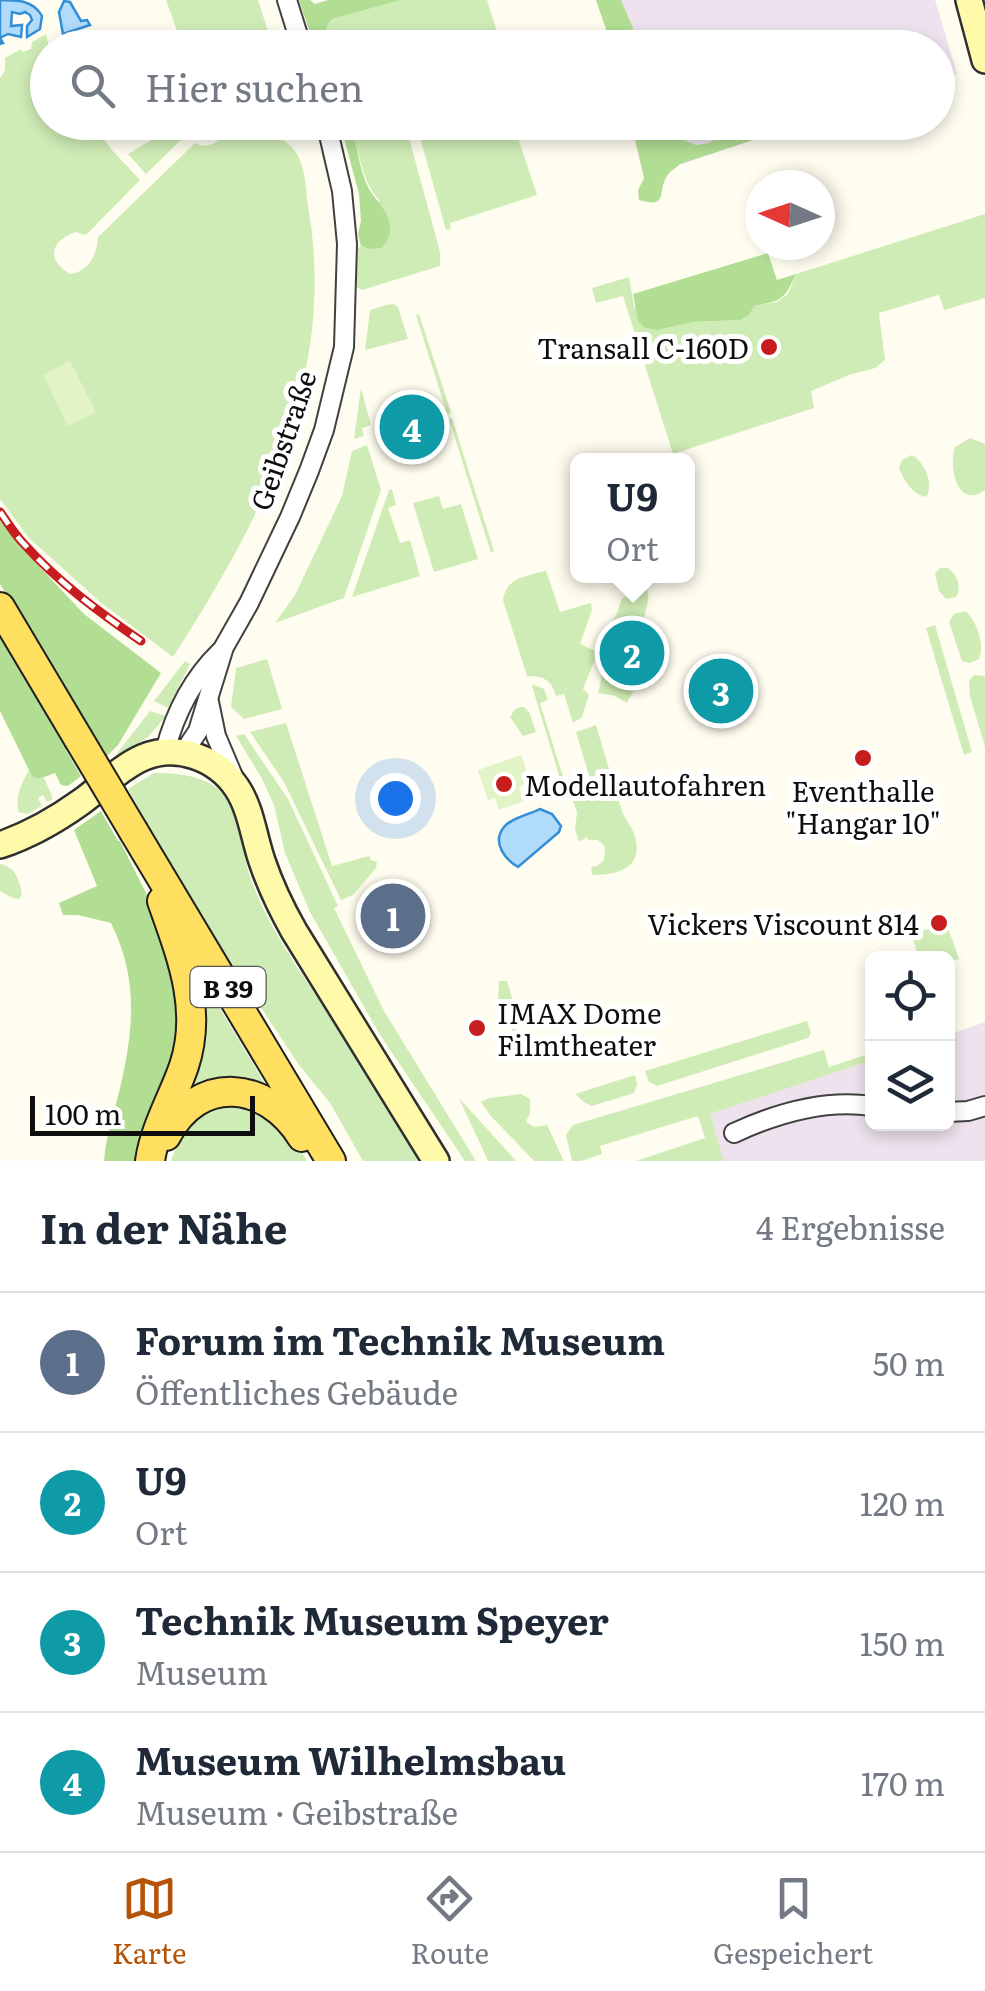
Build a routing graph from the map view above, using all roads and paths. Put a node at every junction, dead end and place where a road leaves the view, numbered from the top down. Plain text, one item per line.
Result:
1 (286, 0) edge
2 (969, 0) edge
3 (296, 30) edge
4 (985, 60) edge
5 (330, 140) edge
6 (0, 608) edge
7 (224, 647) junction
8 (208, 694) junction
9 (175, 752) junction
10 (239, 791) junction
11 (138, 840) junction
12 (0, 845) edge
13 (865, 1105) edge
14 (985, 1106) edge
15 (955, 1112) edge
16 (734, 1133) dead end
17 (150, 1161) edge
18 (158, 1161) edge
19 (328, 1161) edge
20 (436, 1161) edge

1 - 3 street
2 - 4 street
5 - 7 street, Geibstraße
6 - 11 main road, B 39, bridge
7 - 8 street, Geibstraße
7 - 9 street, Geibstraße
8 - 9 street, Geibstraße
8 - 10 street
9 - 10 street
9 - 12 street
10 - 20 street
11 - 17 main road
11 - 19 main road, B 39
13 - 16 street
14 - 15 street
18 - 19 main road, B 39

